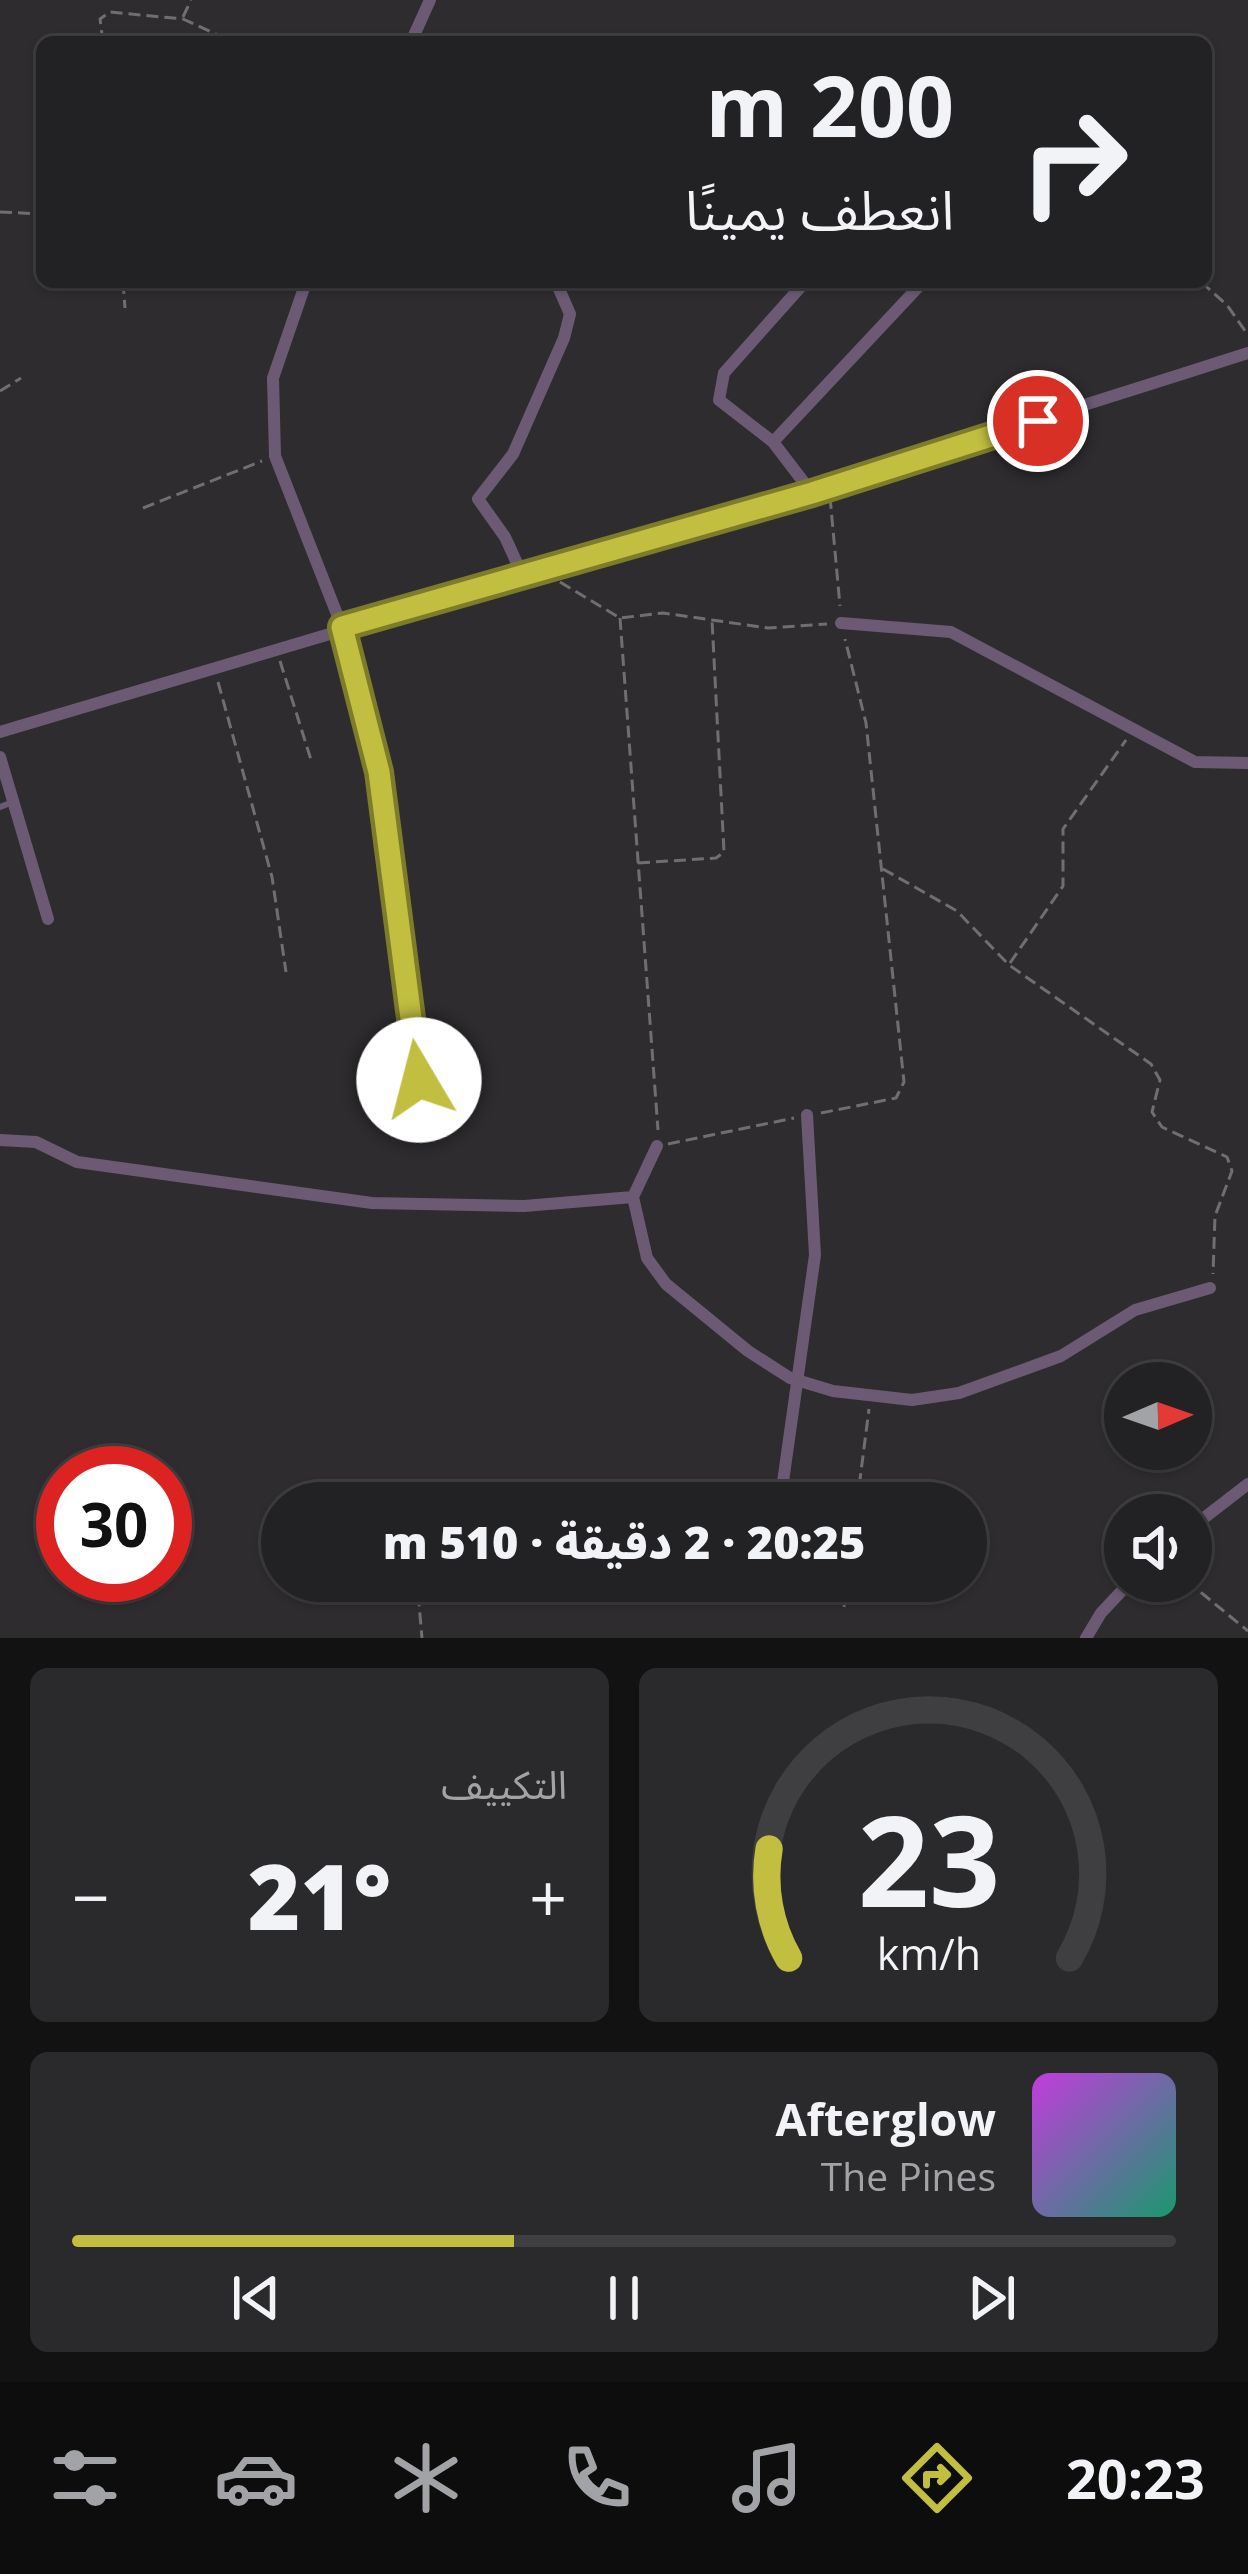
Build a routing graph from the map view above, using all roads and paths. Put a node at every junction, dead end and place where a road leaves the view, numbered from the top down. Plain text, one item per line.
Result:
1 (191, 0) edge
2 (430, 0) edge
3 (183, 19) junction
4 (103, 36) edge
5 (220, 36) edge
6 (414, 36) edge
7 (0, 212) edge
8 (36, 214) edge
9 (123, 288) edge
10 (304, 288) edge
11 (558, 288) edge
12 (801, 288) edge
13 (917, 288) edge
14 (1209, 288) edge
15 (124, 308) dead end
16 (1248, 335) edge
17 (1248, 353) edge
18 (21, 379) dead end
19 (0, 391) edge
20 (773, 442) junction
21 (275, 456) junction
22 (829, 488) junction
23 (812, 493) junction
24 (143, 508) dead end
25 (542, 568) junction
26 (522, 574) junction
27 (620, 617) junction
28 (712, 620) junction
29 (841, 623) junction
30 (342, 627) junction
31 (276, 648) junction
32 (214, 668) junction
33 (1135, 728) junction
34 (0, 732) edge
35 (0, 757) edge
36 (312, 763) dead end
37 (1248, 763) edge
38 (7, 804) edge
39 (638, 863) junction
40 (882, 868) junction
41 (48, 919) dead end
42 (1009, 964) junction
43 (286, 972) dead end
44 (419, 1080) dead end
45 (807, 1115) junction
46 (0, 1140) edge
47 (657, 1147) junction
48 (633, 1196) junction
49 (1210, 1288) joint
50 (798, 1381) junction
51 (871, 1396) junction
52 (783, 1482) edge
53 (860, 1482) edge
54 (1248, 1484) edge
55 (1212, 1512) edge
56 (1212, 1601) edge
57 (419, 1602) edge
58 (845, 1602) edge
59 (1111, 1602) edge
60 (844, 1607) dead end
61 (1248, 1631) edge
62 (422, 1638) edge
63 (1086, 1638) edge

1 - 3 path
2 - 6 street
3 - 4 path
3 - 5 path
7 - 8 path
9 - 15 path
10 - 21 street
11 - 26 street
12 - 20 street
13 - 20 street
14 - 16 path
17 - 22 street
18 - 19 path
20 - 23 street
21 - 24 path
21 - 30 street
22 - 23 street
22 - 29 path
23 - 25 street
25 - 26 street
25 - 27 path
26 - 30 street
27 - 28 path
27 - 39 path
28 - 29 path
28 - 39 path
29 - 33 street
29 - 40 path
30 - 31 street
30 - 44 street
31 - 32 street
31 - 36 path
32 - 34 street
32 - 43 path
33 - 37 street
33 - 42 path
35 - 38 street
38 - 41 street
39 - 47 path
40 - 42 path
40 - 45 path
42 - 49 path
45 - 47 path
45 - 50 street
46 - 48 street
47 - 48 street
48 - 50 street
49 - 51 street
50 - 51 street
50 - 52 street
51 - 53 path
54 - 55 street
56 - 61 path
57 - 62 path
58 - 60 path
59 - 63 street

